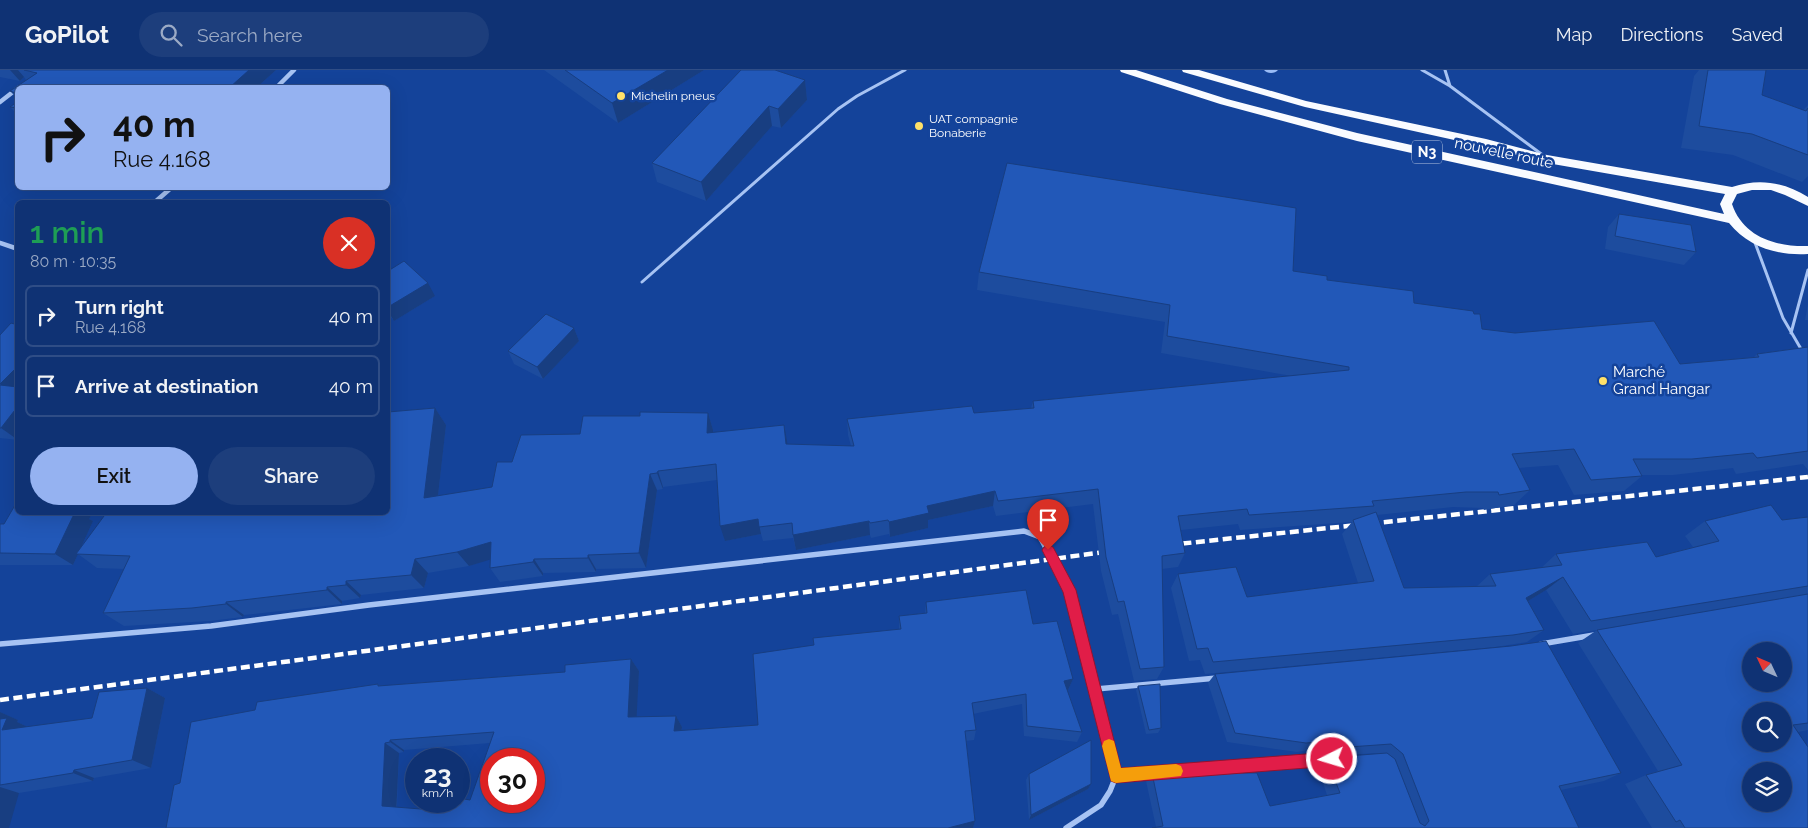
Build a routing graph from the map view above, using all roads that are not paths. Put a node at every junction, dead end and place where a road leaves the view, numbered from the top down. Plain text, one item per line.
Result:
1 (294, 70) edge
2 (904, 70) edge
3 (1125, 70) edge
4 (1187, 70) edge
5 (1422, 70) edge
6 (1445, 70) edge
7 (25, 82) edge
8 (22, 85) edge
9 (279, 85) edge
10 (1450, 86) junction
11 (15, 90) edge
12 (0, 102) edge
13 (1547, 159) junction
14 (168, 190) edge
15 (1732, 191) junction
16 (1802, 195) edge
17 (157, 200) edge
18 (1808, 202) edge
19 (1732, 220) junction
20 (1754, 238) junction
21 (0, 242) edge
22 (15, 248) edge
23 (1808, 250) edge
24 (1808, 270) edge
25 (642, 282) dead end
26 (1791, 333) junction
27 (1808, 361) edge
28 (1604, 633) edge
29 (0, 644) edge
30 (1536, 645) edge
31 (1222, 678) edge
32 (1096, 688) junction
33 (1342, 758) edge
34 (1116, 776) junction
35 (1066, 828) edge

1 - 9 street
2 - 25 lane
3 - 19 highway, nouvelle route / N3
4 - 13 highway, nouvelle route / N3
5 - 10 lane
6 - 10 lane
7 - 8 street
10 - 13 lane
11 - 12 street
13 - 15 highway, nouvelle route / N3
14 - 17 street
15 - 16 highway
15 - 19 highway
16 - 18 highway
19 - 20 highway
20 - 23 highway
20 - 26 lane
21 - 22 street
24 - 26 lane
26 - 27 lane
28 - 30 street
29 - 32 street
31 - 32 street
32 - 34 street
33 - 34 street
34 - 35 street

